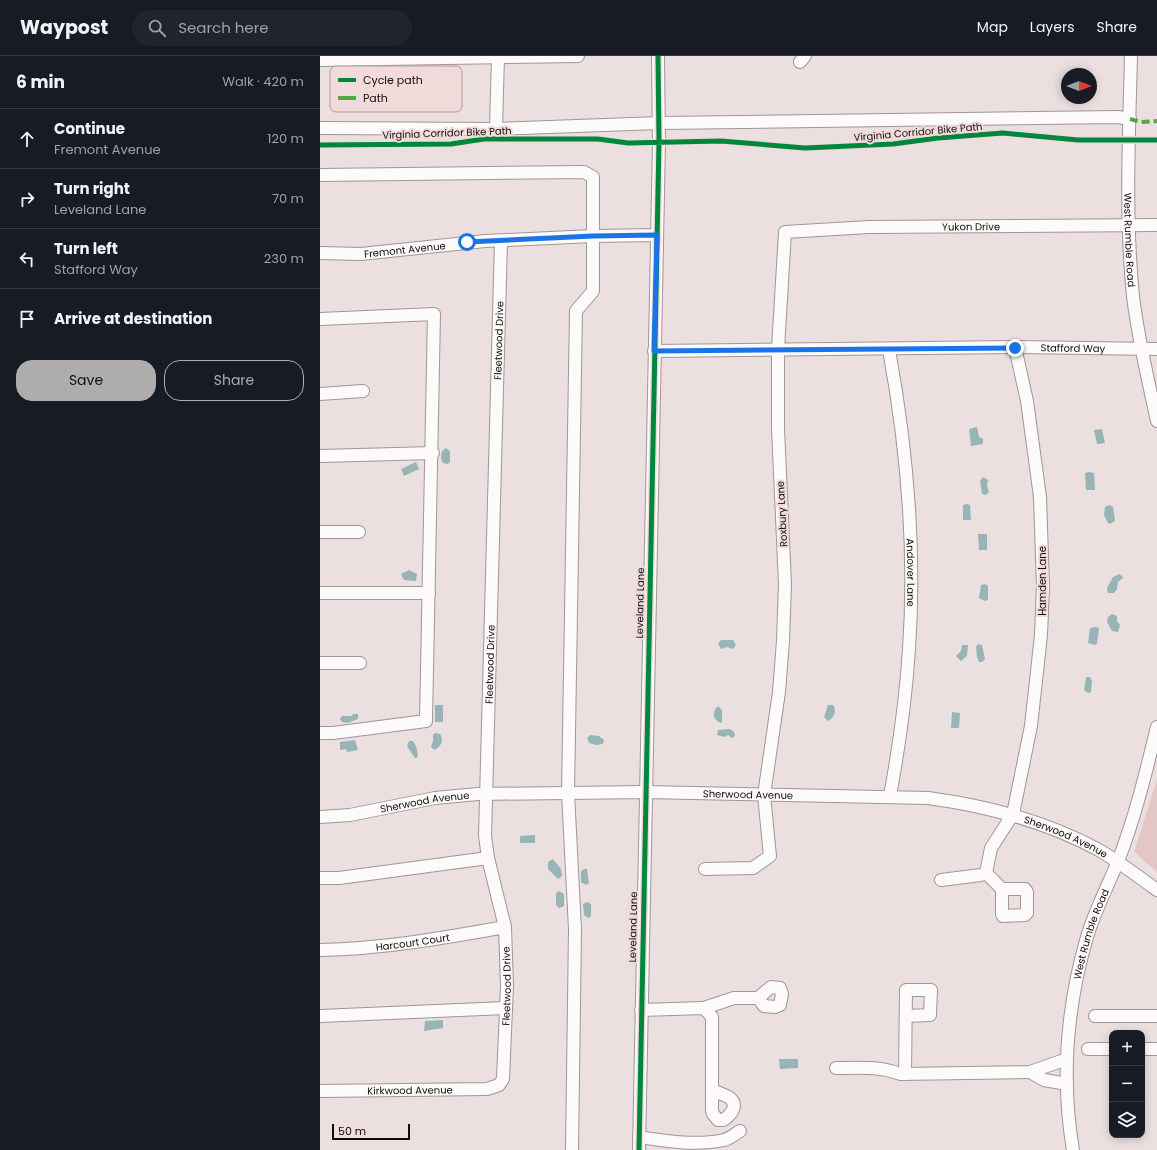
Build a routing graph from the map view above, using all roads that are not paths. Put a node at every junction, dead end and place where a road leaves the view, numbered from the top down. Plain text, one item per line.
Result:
1 (578, 56) edge
2 (658, 56) edge
3 (1131, 56) edge
4 (427, 57) edge
5 (498, 57) edge
6 (360, 58) edge
7 (320, 60) edge
8 (1130, 119) junction
9 (659, 123) junction
10 (320, 128) edge
11 (496, 129) junction
12 (320, 175) edge
13 (1129, 224) junction
14 (1157, 225) edge
15 (785, 232) joint
16 (657, 235) junction
17 (593, 236) junction
18 (500, 241) junction
19 (320, 253) edge
20 (320, 319) edge
21 (1015, 348) junction
22 (778, 349) junction
23 (1140, 349) junction
24 (889, 350) junction
25 (1157, 350) edge
26 (654, 351) junction
27 (363, 391) dead end
28 (320, 394) edge
29 (1157, 421) edge
30 (432, 453) junction
31 (320, 456) edge
32 (320, 532) edge
33 (360, 532) dead end
34 (320, 593) edge
35 (429, 593) junction
36 (320, 663) edge
37 (360, 663) dead end
38 (1157, 727) edge
39 (320, 733) edge
40 (645, 792) junction
41 (568, 793) junction
42 (487, 794) junction
43 (764, 795) junction
44 (890, 796) junction
45 (1013, 814) junction
46 (320, 817) edge
47 (488, 858) junction
48 (1118, 862) junction
49 (706, 869) dead end
50 (986, 873) junction
51 (320, 878) edge
52 (941, 880) dead end
53 (1002, 889) dead end
54 (1157, 890) edge
55 (505, 927) junction
56 (320, 950) edge
57 (758, 998) dead end
58 (506, 1008) junction
59 (704, 1008) junction
60 (641, 1010) junction
61 (320, 1016) edge
62 (906, 1016) dead end
63 (1095, 1016) dead end
64 (1157, 1016) edge
65 (1088, 1049) dead end
66 (1109, 1049) edge
67 (1145, 1049) edge
68 (1157, 1049) edge
69 (1067, 1059) junction
70 (836, 1068) dead end
71 (1030, 1072) junction
72 (904, 1074) junction
73 (1067, 1084) junction
74 (499, 1085) joint
75 (712, 1090) dead end
76 (320, 1091) edge
77 (740, 1131) dead end
78 (639, 1137) junction
79 (572, 1150) edge
80 (639, 1150) edge
81 (1073, 1150) edge

1 - 5 street
2 - 9 street, Leveland Lane
3 - 8 street, West Rumble Road
4 - 5 street
4 - 6 street
5 - 11 street
6 - 7 street
8 - 9 street
8 - 13 street, West Rumble Road
9 - 11 street
9 - 16 street, Leveland Lane
10 - 11 street
12 - 17 street
13 - 14 street, Yukon Drive
13 - 15 street, Yukon Drive
13 - 23 street, West Rumble Road
15 - 22 street, Roxbury Lane
16 - 17 street, Fremont Avenue
16 - 26 street, Leveland Lane
17 - 18 street, Fremont Avenue
17 - 41 street
18 - 19 street, Fremont Avenue
18 - 42 street, Fleetwood Drive
20 - 30 street
21 - 23 street, Stafford Way
21 - 24 street, Stafford Way
21 - 45 street, Hamden Lane
22 - 24 street, Stafford Way
22 - 26 street, Stafford Way
22 - 43 street, Roxbury Lane
23 - 25 street, Stafford Way
23 - 29 street, West Rumble Road
24 - 44 street, Andover Lane
26 - 40 street, Leveland Lane
27 - 28 street
30 - 31 street
30 - 35 street
32 - 33 street
34 - 35 street
35 - 39 street
36 - 37 street
38 - 48 street, West Rumble Road
40 - 41 street, Sherwood Avenue
40 - 43 street, Sherwood Avenue
40 - 60 street, Leveland Lane
41 - 42 street, Sherwood Avenue
41 - 79 street
42 - 46 street, Sherwood Avenue
42 - 47 street, Fleetwood Drive
43 - 44 street, Sherwood Avenue
43 - 49 street, Roxbury Lane
44 - 45 street, Sherwood Avenue
45 - 48 street, Sherwood Avenue
45 - 50 street
47 - 51 street
47 - 55 street, Fleetwood Drive
48 - 54 street, Sherwood Avenue
48 - 69 street, West Rumble Road
50 - 52 street
50 - 53 street
55 - 56 street, Harcourt Court
55 - 58 street, Fleetwood Drive
57 - 59 street
58 - 61 street
58 - 74 street, Fleetwood Drive
59 - 60 street
59 - 75 street
60 - 78 street, Leveland Lane
62 - 72 street
63 - 64 street
65 - 66 street
67 - 68 street
69 - 71 street
69 - 73 street, West Rumble Road
70 - 72 street
71 - 72 street
71 - 73 street
73 - 81 street, West Rumble Road
74 - 76 street, Kirkwood Avenue
77 - 78 street
78 - 80 street, Leveland Lane

